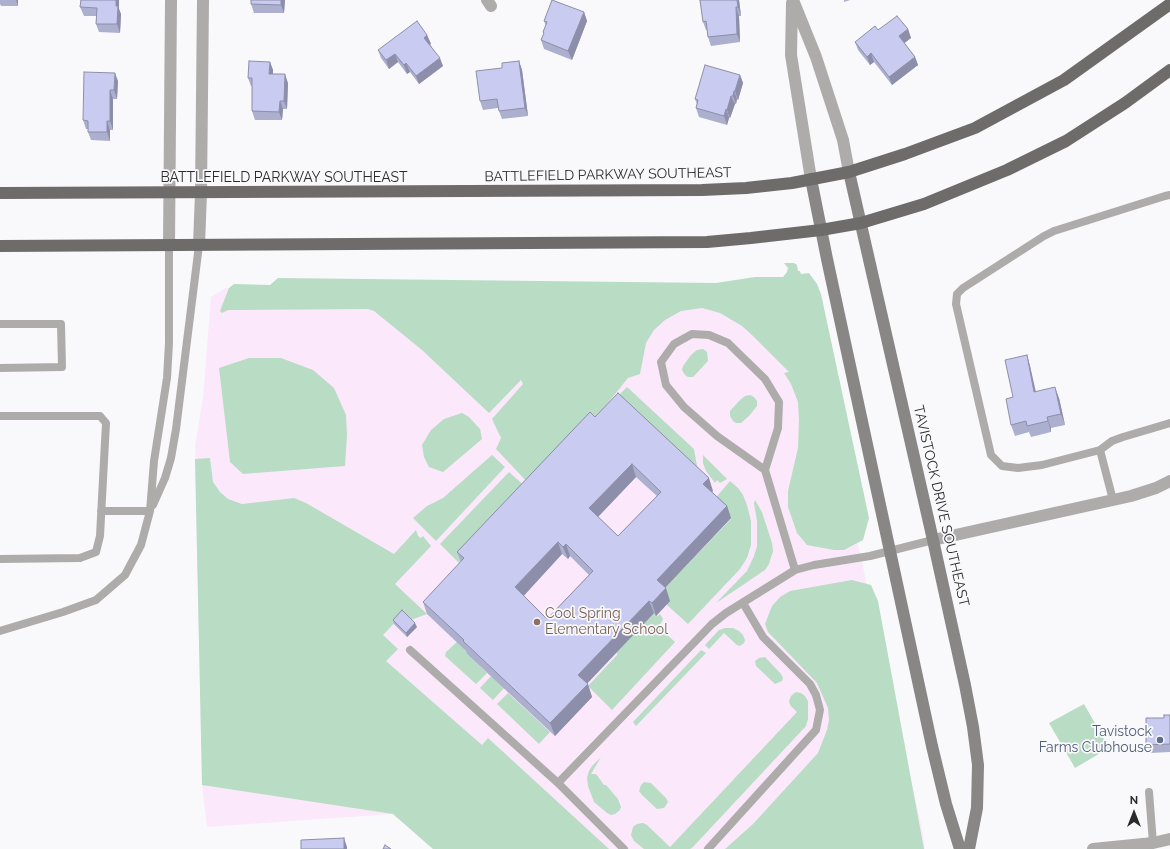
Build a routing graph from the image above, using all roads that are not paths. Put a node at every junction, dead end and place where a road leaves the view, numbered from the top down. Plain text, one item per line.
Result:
1 (171, 0) edge
2 (203, 0) edge
3 (793, 0) edge
4 (1170, 4) edge
5 (1170, 70) edge
6 (849, 172) junction
7 (811, 179) junction
8 (0, 193) edge
9 (170, 193) junction
10 (201, 193) junction
11 (1170, 195) edge
12 (861, 223) junction
13 (821, 230) junction
14 (169, 245) junction
15 (199, 245) junction
16 (0, 246) edge
17 (0, 324) edge
18 (0, 368) edge
19 (0, 416) edge
20 (1170, 423) edge
21 (1100, 450) junction
22 (765, 470) junction
23 (1170, 481) edge
24 (1113, 500) junction
25 (101, 511) junction
26 (150, 511) junction
27 (933, 540) junction
28 (891, 551) junction
29 (0, 559) edge
30 (795, 570) junction
31 (743, 603) junction
32 (0, 631) edge
33 (410, 650) dead end
34 (558, 783) junction
35 (1149, 792) dead end
36 (1170, 839) edge
37 (1153, 843) junction
38 (624, 849) edge
39 (708, 849) edge
40 (960, 849) edge
41 (969, 849) edge
42 (1093, 849) edge

1 - 9 street
2 - 10 street
3 - 6 street
3 - 7 street
4 - 6 main road, BATTLEFIELD PARKWAY SOUTHEAST
5 - 12 main road
6 - 7 main road, BATTLEFIELD PARKWAY SOUTHEAST
6 - 12 street, TAVISTOCK DRIVE SOUTHEAST
7 - 10 main road, BATTLEFIELD PARKWAY SOUTHEAST
7 - 13 street
8 - 9 main road, BATTLEFIELD PARKWAY SOUTHEAST
9 - 10 main road, BATTLEFIELD PARKWAY SOUTHEAST
9 - 14 street
10 - 15 street
11 - 21 lane
12 - 13 main road
12 - 27 street, TAVISTOCK DRIVE SOUTHEAST
13 - 15 main road
13 - 28 street
14 - 15 main road
14 - 16 main road
14 - 26 lane
15 - 26 lane
17 - 18 lane
19 - 25 lane
20 - 21 lane
21 - 24 lane
22 - 22 lane
22 - 30 lane
23 - 24 street
24 - 27 street
25 - 26 lane
25 - 29 lane
26 - 32 lane
27 - 28 lane
27 - 41 street, TAVISTOCK DRIVE SOUTHEAST
28 - 30 lane
28 - 40 street
30 - 31 lane
31 - 34 lane
31 - 39 lane
33 - 34 lane
34 - 38 lane
35 - 37 lane
36 - 37 street
37 - 42 street

